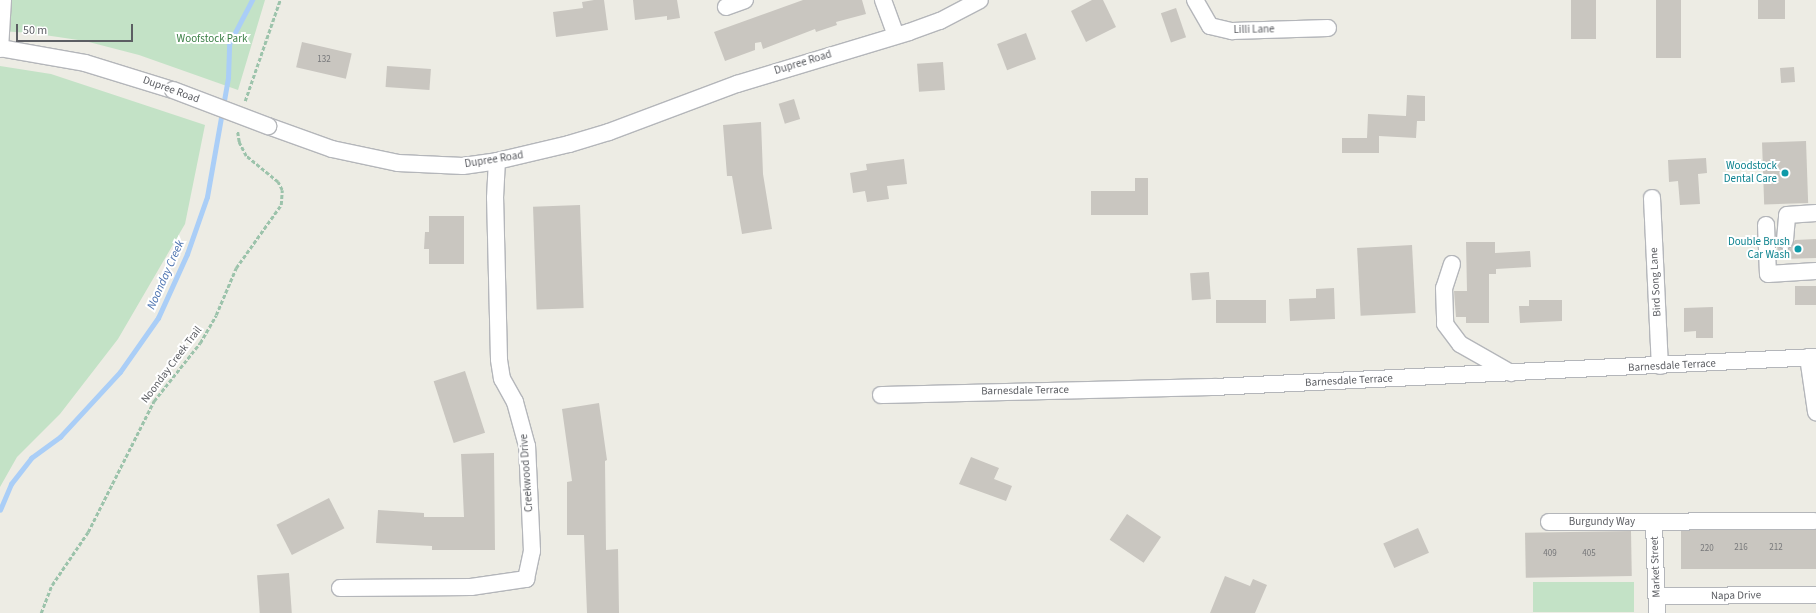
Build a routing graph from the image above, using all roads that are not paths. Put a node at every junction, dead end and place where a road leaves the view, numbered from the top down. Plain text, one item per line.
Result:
1 (3, 0) edge
2 (745, 0) edge
3 (883, 0) edge
4 (980, 0) edge
5 (1195, 0) edge
6 (726, 7) dead end
7 (1328, 28) dead end
8 (896, 35) junction
9 (0, 48) edge
10 (497, 161) junction
11 (1652, 198) dead end
12 (1816, 213) edge
13 (1766, 225) dead end
14 (1785, 240) tunnel mouth
15 (1452, 264) dead end
16 (1816, 271) edge
17 (1812, 357) edge
18 (1660, 366) junction
19 (1511, 373) junction
20 (881, 395) dead end
21 (1816, 412) edge
22 (1814, 521) dead end
23 (1549, 522) dead end
24 (1654, 522) junction
25 (340, 588) dead end
26 (1816, 595) edge
27 (1657, 596) junction
28 (1657, 613) edge

1 - 9 street
2 - 6 street
3 - 8 street
4 - 8 street, Dupree Road
5 - 7 street, Lilli Lane
8 - 10 street, Dupree Road
9 - 10 street, Dupree Road, bridge
10 - 25 street, Creekwood Drive
11 - 18 street, Bird Song Lane
12 - 14 street
13 - 16 street
15 - 19 street
17 - 18 street, Barnesdale Terrace
17 - 21 street
18 - 19 street, Barnesdale Terrace
19 - 20 street, Barnesdale Terrace
22 - 24 street, Burgundy Way
23 - 24 street, Burgundy Way
24 - 27 street, Market Street
26 - 27 street, Napa Drive
27 - 28 street, Market Street

